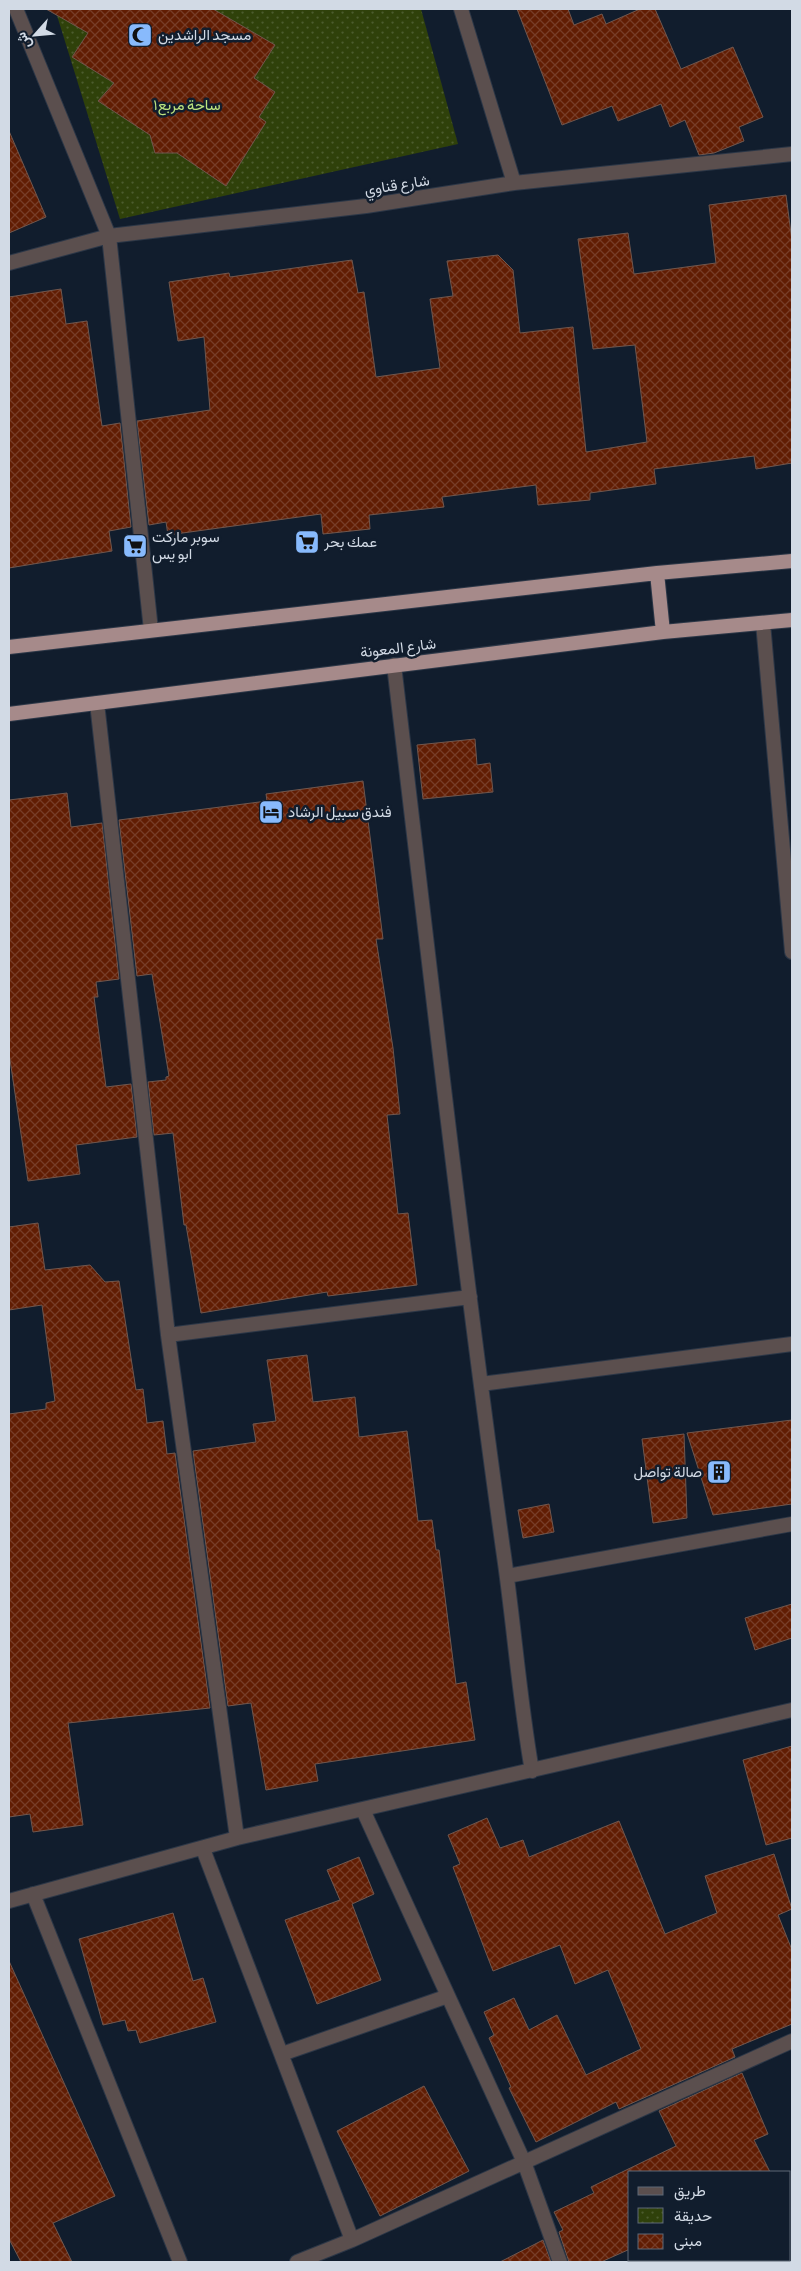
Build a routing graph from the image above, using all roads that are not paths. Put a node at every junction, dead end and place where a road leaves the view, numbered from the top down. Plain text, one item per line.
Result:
1 (16, 9) edge
2 (461, 9) edge
3 (792, 154) edge
4 (514, 183) junction
5 (109, 236) junction
6 (9, 263) edge
7 (792, 561) edge
8 (657, 573) junction
9 (792, 620) edge
10 (763, 623) junction
11 (151, 630) junction
12 (663, 632) junction
13 (9, 647) edge
14 (394, 665) junction
15 (97, 703) junction
16 (9, 714) edge
17 (792, 952) edge
18 (470, 1297) junction
19 (168, 1335) junction
20 (792, 1344) edge
21 (480, 1384) junction
22 (792, 1524) edge
23 (507, 1576) junction
24 (792, 1710) edge
25 (532, 1771) junction
26 (363, 1810) junction
27 (237, 1838) junction
28 (204, 1849) junction
29 (33, 1894) junction
30 (9, 1901) edge
31 (448, 1996) junction
32 (792, 2041) edge
33 (282, 2054) junction
34 (524, 2162) junction
35 (352, 2240) junction
36 (180, 2262) edge
37 (297, 2262) edge
38 (560, 2262) edge

1 - 5 street
2 - 4 street
3 - 4 street, شارع قناوي
4 - 5 street, شارع قناوي
5 - 6 street, شارع قناوي
5 - 11 street
7 - 8 highway
8 - 11 highway
8 - 12 highway
9 - 10 highway, شارع المعونة
10 - 12 highway, شارع المعونة
10 - 17 street
11 - 13 highway
12 - 14 highway, شارع المعونة
14 - 15 highway, شارع المعونة
14 - 18 street
15 - 16 highway, شارع المعونة
15 - 19 street
18 - 19 street
18 - 21 street
19 - 27 street
20 - 21 street
21 - 23 street
22 - 23 street
23 - 25 street
24 - 25 street
25 - 26 street
26 - 27 street
26 - 31 street
27 - 28 street
28 - 29 street
28 - 33 street
29 - 30 street
29 - 36 street
31 - 33 street
31 - 34 street
32 - 34 street
33 - 35 street
34 - 35 street
34 - 38 street
35 - 37 street

